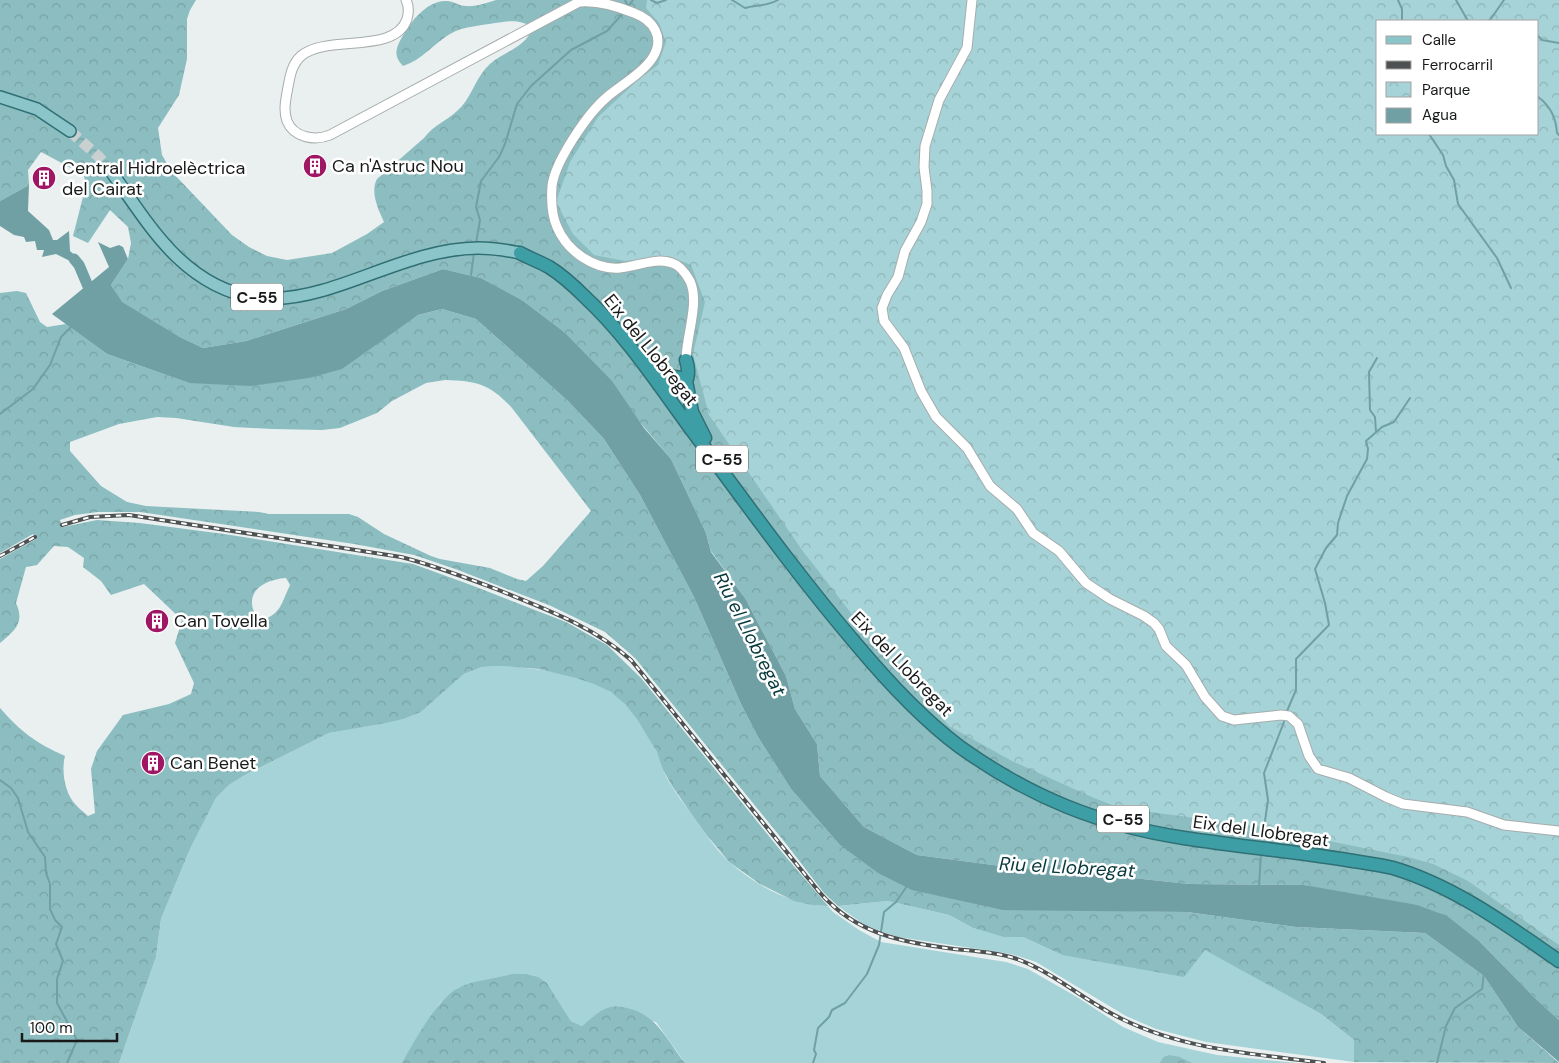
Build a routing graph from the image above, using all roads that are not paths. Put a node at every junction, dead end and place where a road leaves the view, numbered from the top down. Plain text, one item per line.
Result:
1 (406, 0) edge
2 (972, 0) edge
3 (0, 96) edge
4 (70, 131) tunnel mouth
5 (110, 170) tunnel mouth
6 (520, 253) joint
7 (641, 356) junction
8 (686, 360) joint
9 (680, 379) junction
10 (670, 390) junction
11 (684, 419) junction
12 (706, 439) junction
13 (1559, 831) edge
14 (1559, 953) edge
15 (1559, 961) edge

1 - 8 street
2 - 13 street
3 - 4 main road
5 - 6 main road, Eix del Llobregat / C-55
6 - 7 highway, Eix del Llobregat / C-55
7 - 9 highway
7 - 10 highway, Eix del Llobregat / C-55
7 - 11 highway, Eix del Llobregat / C-55
8 - 9 highway
9 - 10 highway
9 - 12 highway
10 - 11 highway, C-55
10 - 12 highway, Eix del Llobregat / C-55
11 - 15 highway, Eix del Llobregat / C-55
12 - 14 highway, Eix del Llobregat / C-55

